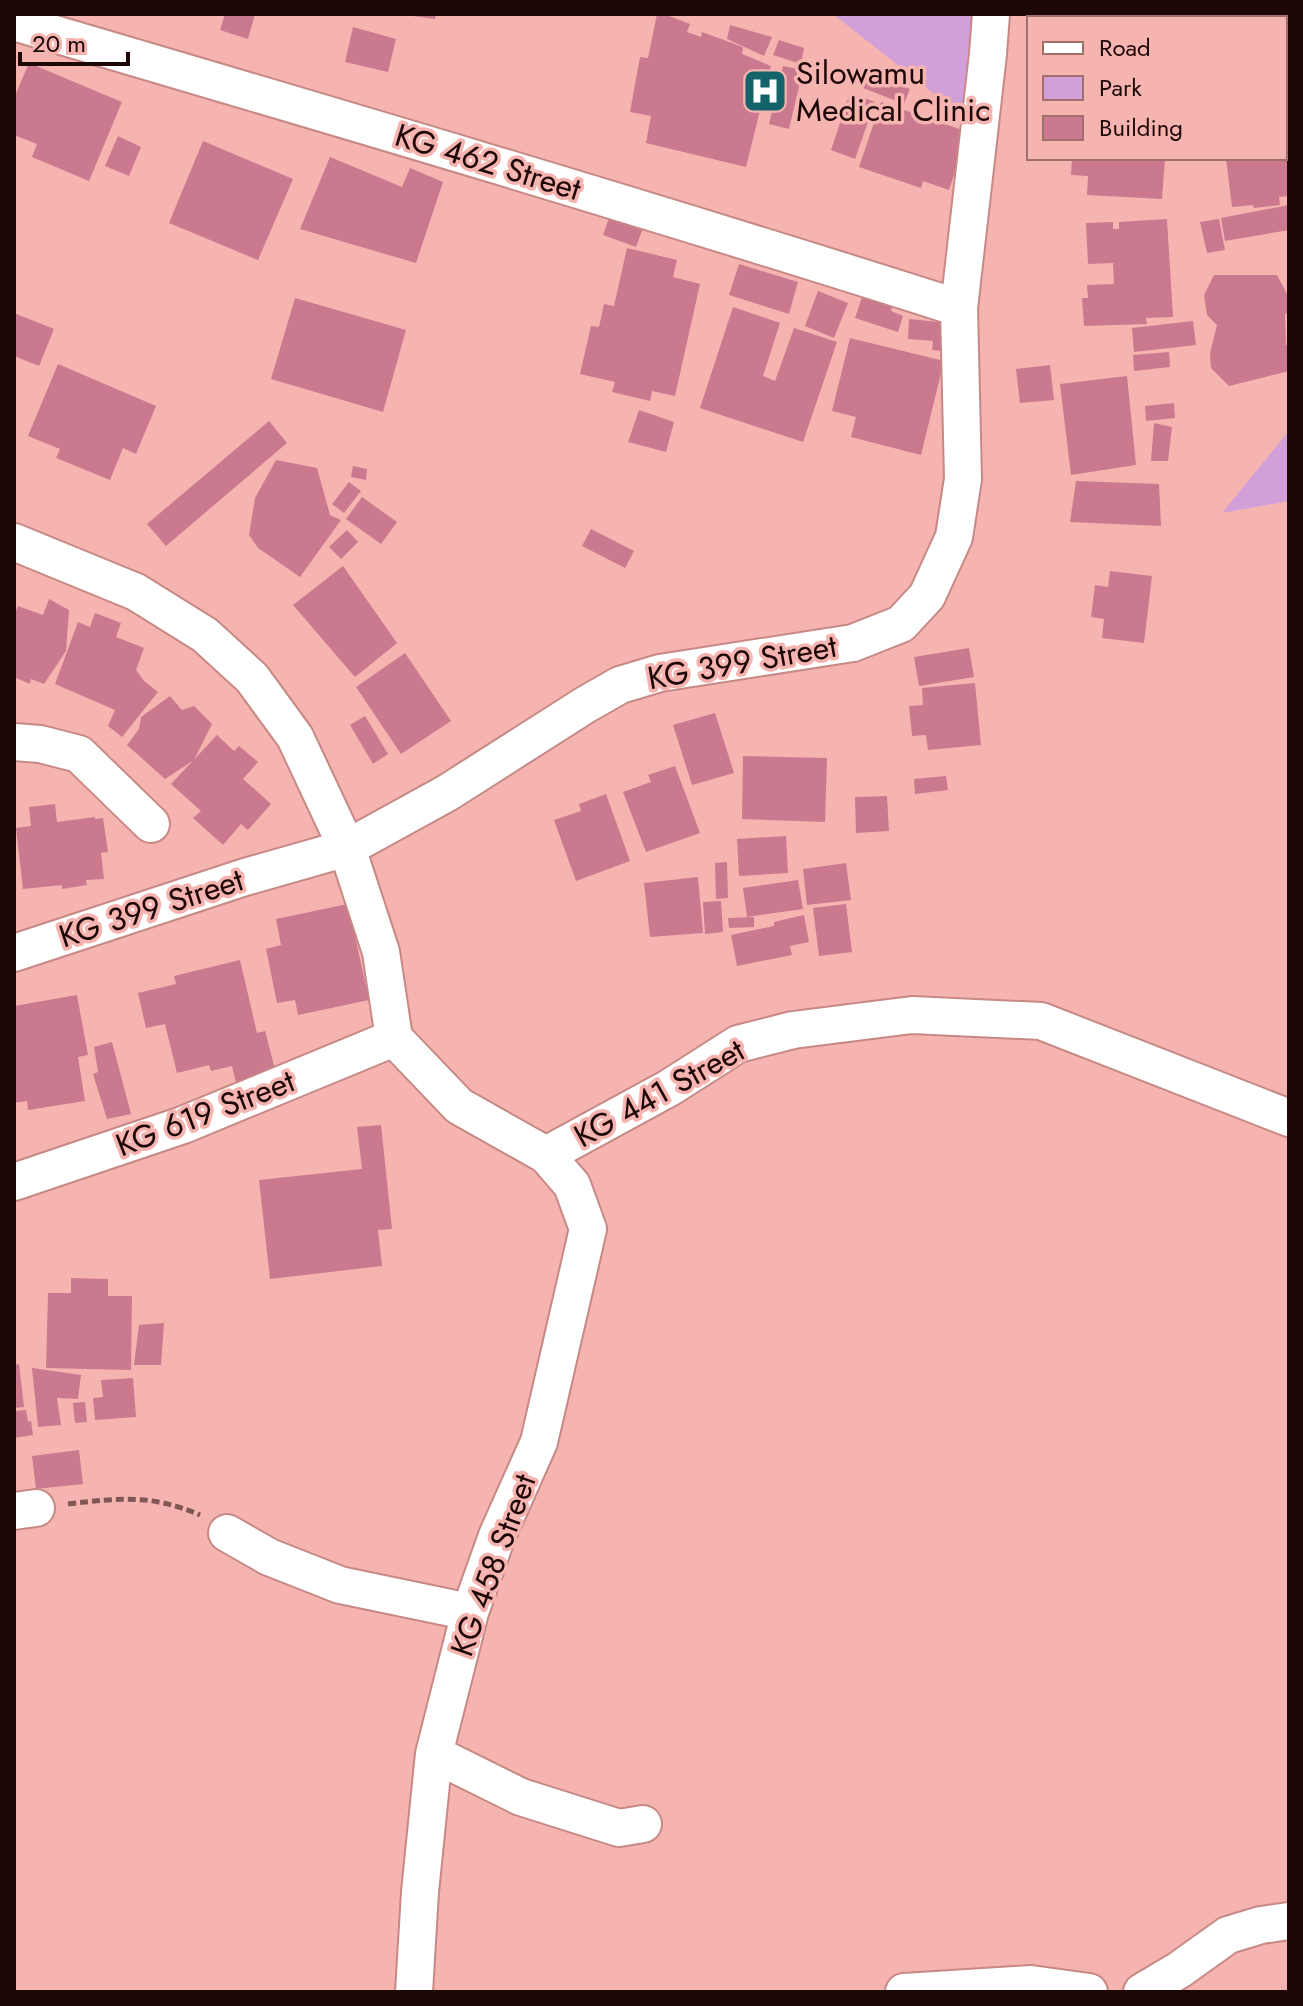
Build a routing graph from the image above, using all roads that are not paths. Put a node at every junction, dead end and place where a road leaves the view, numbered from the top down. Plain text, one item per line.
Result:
1 (991, 14) edge
2 (14, 22) edge
3 (959, 308) junction
4 (14, 542) edge
5 (14, 742) edge
6 (151, 824) dead end
7 (347, 848) junction
8 (14, 953) edge
9 (394, 1038) junction
10 (1289, 1118) edge
11 (546, 1155) junction
12 (14, 1182) edge
13 (227, 1533) road end
14 (470, 1612) junction
15 (434, 1754) junction
16 (643, 1824) dead end
17 (1289, 1921) edge
18 (414, 1992) edge
19 (904, 1992) edge
20 (1089, 1992) edge
21 (1142, 1992) edge

1 - 3 street, KG 399 Street
2 - 3 street, KG 462 Street
3 - 7 street, KG 399 Street
4 - 7 street
5 - 6 street
7 - 8 street, KG 399 Street
7 - 9 street
9 - 11 street, KG 441 Street
9 - 12 street, KG 619 Street
10 - 11 street, KG 441 Street
11 - 14 street, KG 458 Street
13 - 14 street
14 - 15 street, KG 458 Street
15 - 16 street
15 - 18 street, KG 458 Street
17 - 21 street
19 - 20 street

